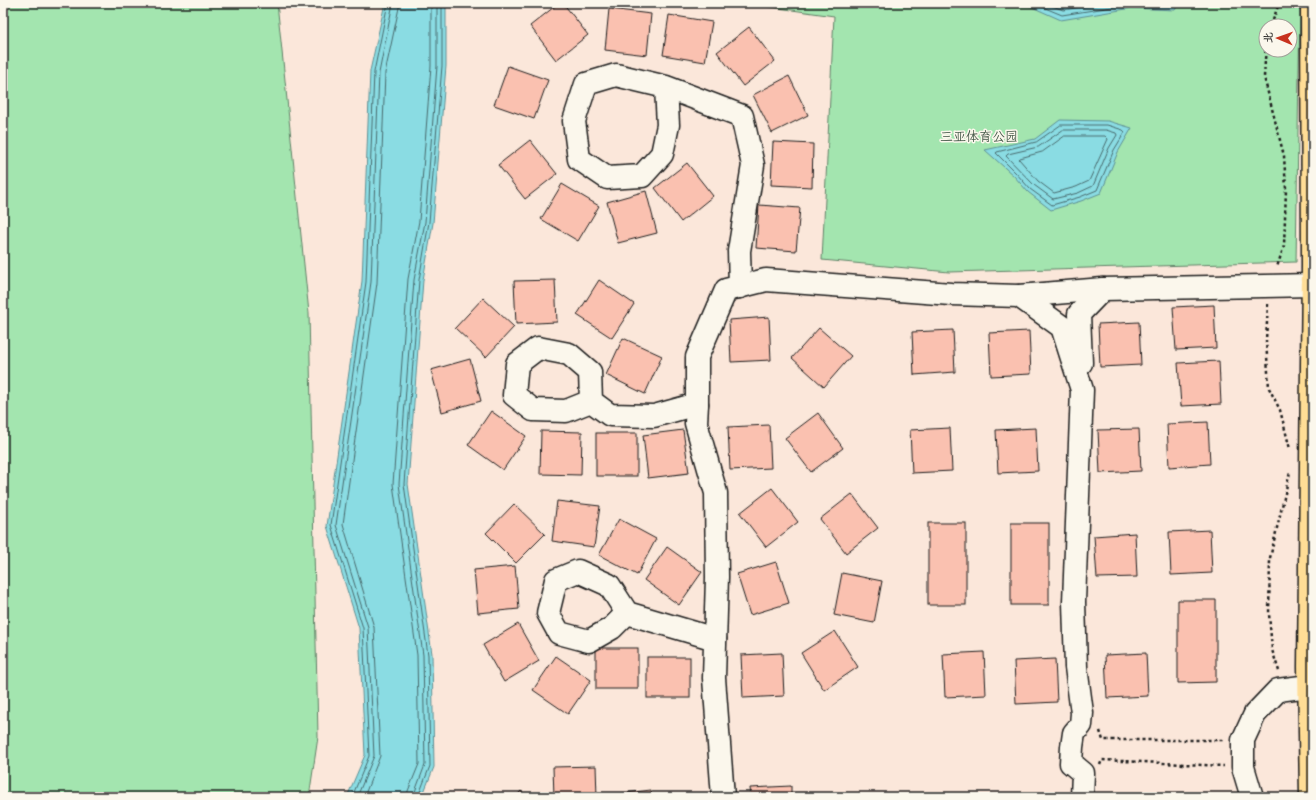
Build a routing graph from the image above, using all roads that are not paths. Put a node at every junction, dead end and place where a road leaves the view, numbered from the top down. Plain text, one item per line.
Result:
1 (1312, 3) edge
2 (666, 87) junction
3 (1312, 285) edge
4 (740, 287) junction
5 (1104, 289) junction
6 (1019, 296) junction
7 (1082, 390) junction
8 (591, 401) dead end
9 (696, 404) junction
10 (627, 613) dead end
11 (715, 639) junction
12 (1309, 686) junction
13 (723, 797) edge
14 (1082, 797) edge
15 (1252, 797) edge
16 (1311, 797) edge

1 - 3 main road
2 - 2 lane
2 - 4 lane
3 - 5 lane
3 - 12 main road
4 - 6 lane
4 - 9 lane
5 - 6 lane
5 - 7 lane
6 - 7 lane
7 - 14 lane
8 - 9 lane
9 - 11 lane
10 - 11 lane
11 - 13 lane
12 - 15 lane
12 - 16 main road

